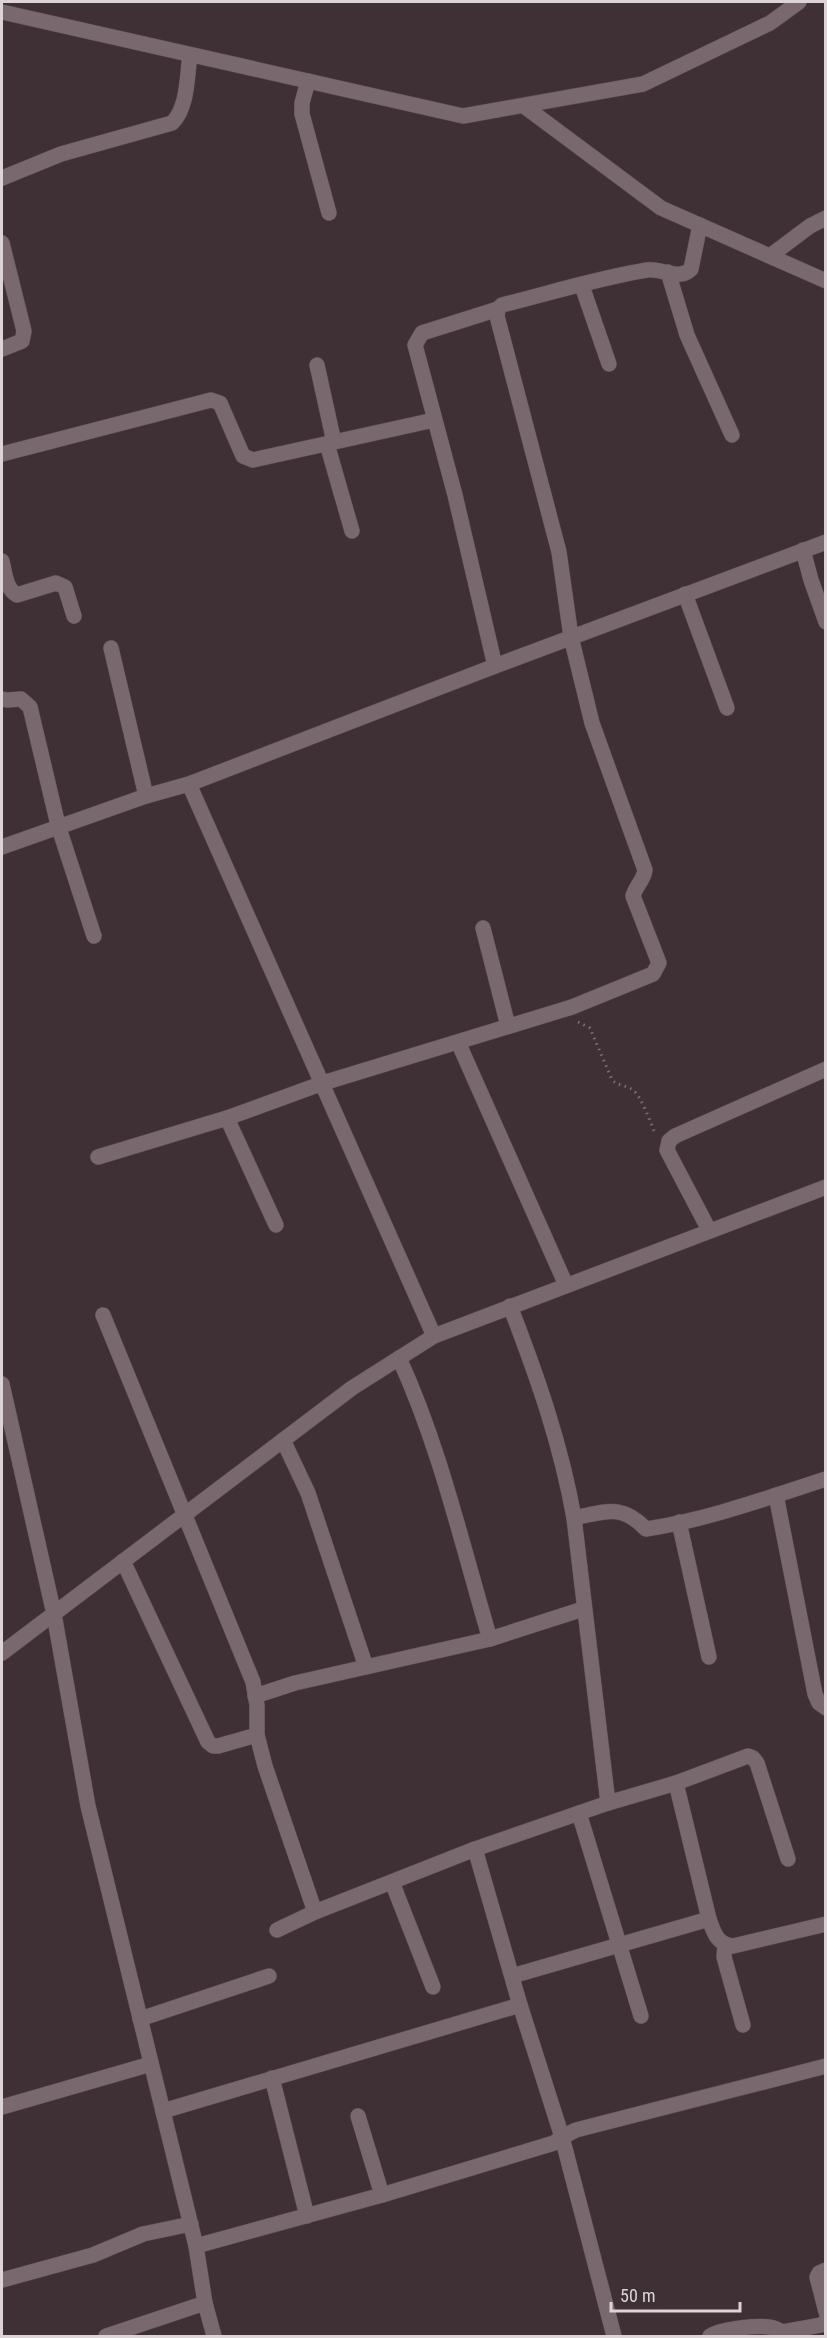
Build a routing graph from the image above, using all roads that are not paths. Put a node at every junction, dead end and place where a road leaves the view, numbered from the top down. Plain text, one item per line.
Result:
1 (799, 2) edge
2 (2, 12) edge
3 (190, 55) junction
4 (308, 81) junction
5 (524, 106) junction
6 (2, 178) edge
7 (329, 213) dead end
8 (825, 218) edge
9 (700, 225) junction
10 (2, 243) edge
11 (770, 256) junction
12 (668, 272) junction
13 (825, 281) edge
14 (582, 286) junction
15 (498, 309) junction
16 (2, 348) edge
17 (609, 364) dead end
18 (317, 365) dead end
19 (434, 420) junction
20 (732, 435) dead end
21 (330, 443) junction
22 (2, 454) edge
23 (352, 531) dead end
24 (825, 542) edge
25 (803, 550) junction
26 (2, 561) edge
27 (685, 594) junction
28 (74, 616) dead end
29 (825, 622) edge
30 (571, 637) junction
31 (111, 648) dead end
32 (495, 666) junction
33 (2, 699) edge
34 (728, 708) dead end
35 (189, 784) junction
36 (146, 796) junction
37 (58, 825) junction
38 (2, 847) edge
39 (483, 928) dead end
40 (94, 936) dead end
41 (508, 1026) junction
42 (458, 1042) junction
43 (825, 1069) edge
44 (323, 1083) junction
45 (227, 1118) junction
46 (98, 1158) dead end
47 (825, 1187) edge
48 (276, 1224) dead end
49 (709, 1230) junction
50 (566, 1285) junction
51 (510, 1306) junction
52 (103, 1315) dead end
53 (434, 1336) junction
54 (399, 1358) junction
55 (2, 1392) edge
56 (283, 1440) junction
57 (825, 1479) edge
58 (776, 1495) junction
59 (183, 1515) junction
60 (574, 1518) junction
61 (679, 1522) junction
62 (123, 1561) junction
63 (583, 1609) junction
64 (54, 1614) junction
65 (490, 1639) junction
66 (2, 1653) edge
67 (709, 1657) dead end
68 (366, 1667) junction
69 (255, 1696) junction
70 (825, 1708) edge
71 (257, 1735) junction
72 (676, 1783) junction
73 (608, 1803) junction
74 (579, 1813) junction
75 (475, 1849) junction
76 (788, 1859) dead end
77 (392, 1882) junction
78 (315, 1912) junction
79 (709, 1919) junction
80 (825, 1924) edge
81 (277, 1930) dead end
82 (725, 1945) junction
83 (618, 1946) junction
84 (269, 1976) dead end
85 (512, 1976) junction
86 (433, 1987) dead end
87 (520, 2005) junction
88 (640, 2016) dead end
89 (140, 2019) junction
90 (743, 2025) dead end
91 (151, 2064) junction
92 (825, 2066) edge
93 (272, 2078) junction
94 (2, 2107) edge
95 (163, 2111) junction
96 (358, 2116) dead end
97 (562, 2137) junction
98 (382, 2195) junction
99 (307, 2216) junction
100 (191, 2224) junction
101 (196, 2246) junction
102 (825, 2270) edge
103 (2, 2280) edge
104 (206, 2303) junction
105 (825, 2312) edge
106 (825, 2321) edge
107 (784, 2334) edge
108 (105, 2337) edge
109 (214, 2337) edge
110 (614, 2337) edge
111 (710, 2337) edge

1 - 5 street
2 - 3 street
3 - 4 street
3 - 6 street
4 - 5 street
4 - 7 street
5 - 9 street
8 - 11 street
9 - 11 street
9 - 12 street
10 - 16 street
11 - 13 street
12 - 14 street
12 - 20 street
14 - 15 street
14 - 17 street
15 - 19 street
15 - 30 street
18 - 21 street
19 - 21 street
19 - 32 street
21 - 22 street
21 - 23 street
24 - 25 street
25 - 27 street
25 - 29 street
26 - 28 street
27 - 30 street
27 - 34 street
30 - 32 street
30 - 41 street
31 - 36 street
32 - 35 street
33 - 37 street
35 - 36 street
35 - 44 street
36 - 37 street
37 - 38 street
37 - 40 street
39 - 41 street
41 - 42 street
42 - 44 street
42 - 50 street
43 - 49 street
44 - 45 street
44 - 53 street
45 - 46 street
45 - 48 street
47 - 49 street
49 - 50 street
50 - 51 street
51 - 53 street
51 - 60 street
52 - 59 street
53 - 54 street
54 - 56 street
54 - 65 street
55 - 64 street
56 - 59 street
56 - 68 street
57 - 58 street
58 - 61 street
58 - 70 street
59 - 62 street
59 - 69 street
60 - 61 street
60 - 63 street
61 - 67 street
62 - 64 street
62 - 71 street
63 - 65 street
63 - 73 street
64 - 66 street
64 - 89 street
65 - 68 street
68 - 69 street
69 - 71 street
71 - 78 street
72 - 73 street
72 - 76 street
72 - 79 street
73 - 74 street
74 - 75 street
74 - 83 street
75 - 77 street
75 - 85 street
77 - 78 street
77 - 86 street
78 - 81 street
79 - 82 street
79 - 83 street
80 - 82 street
82 - 90 street
83 - 85 street
83 - 88 street
84 - 89 street
85 - 87 street
87 - 93 street
87 - 97 street
89 - 91 street
91 - 94 street
91 - 95 street
92 - 97 street
93 - 95 street
93 - 99 street
95 - 100 street
96 - 98 street
97 - 98 street
97 - 110 street
98 - 99 street
99 - 101 street
100 - 101 street
100 - 103 street
101 - 104 street
102 - 105 street
104 - 108 street
104 - 109 street
106 - 107 street
107 - 111 street

